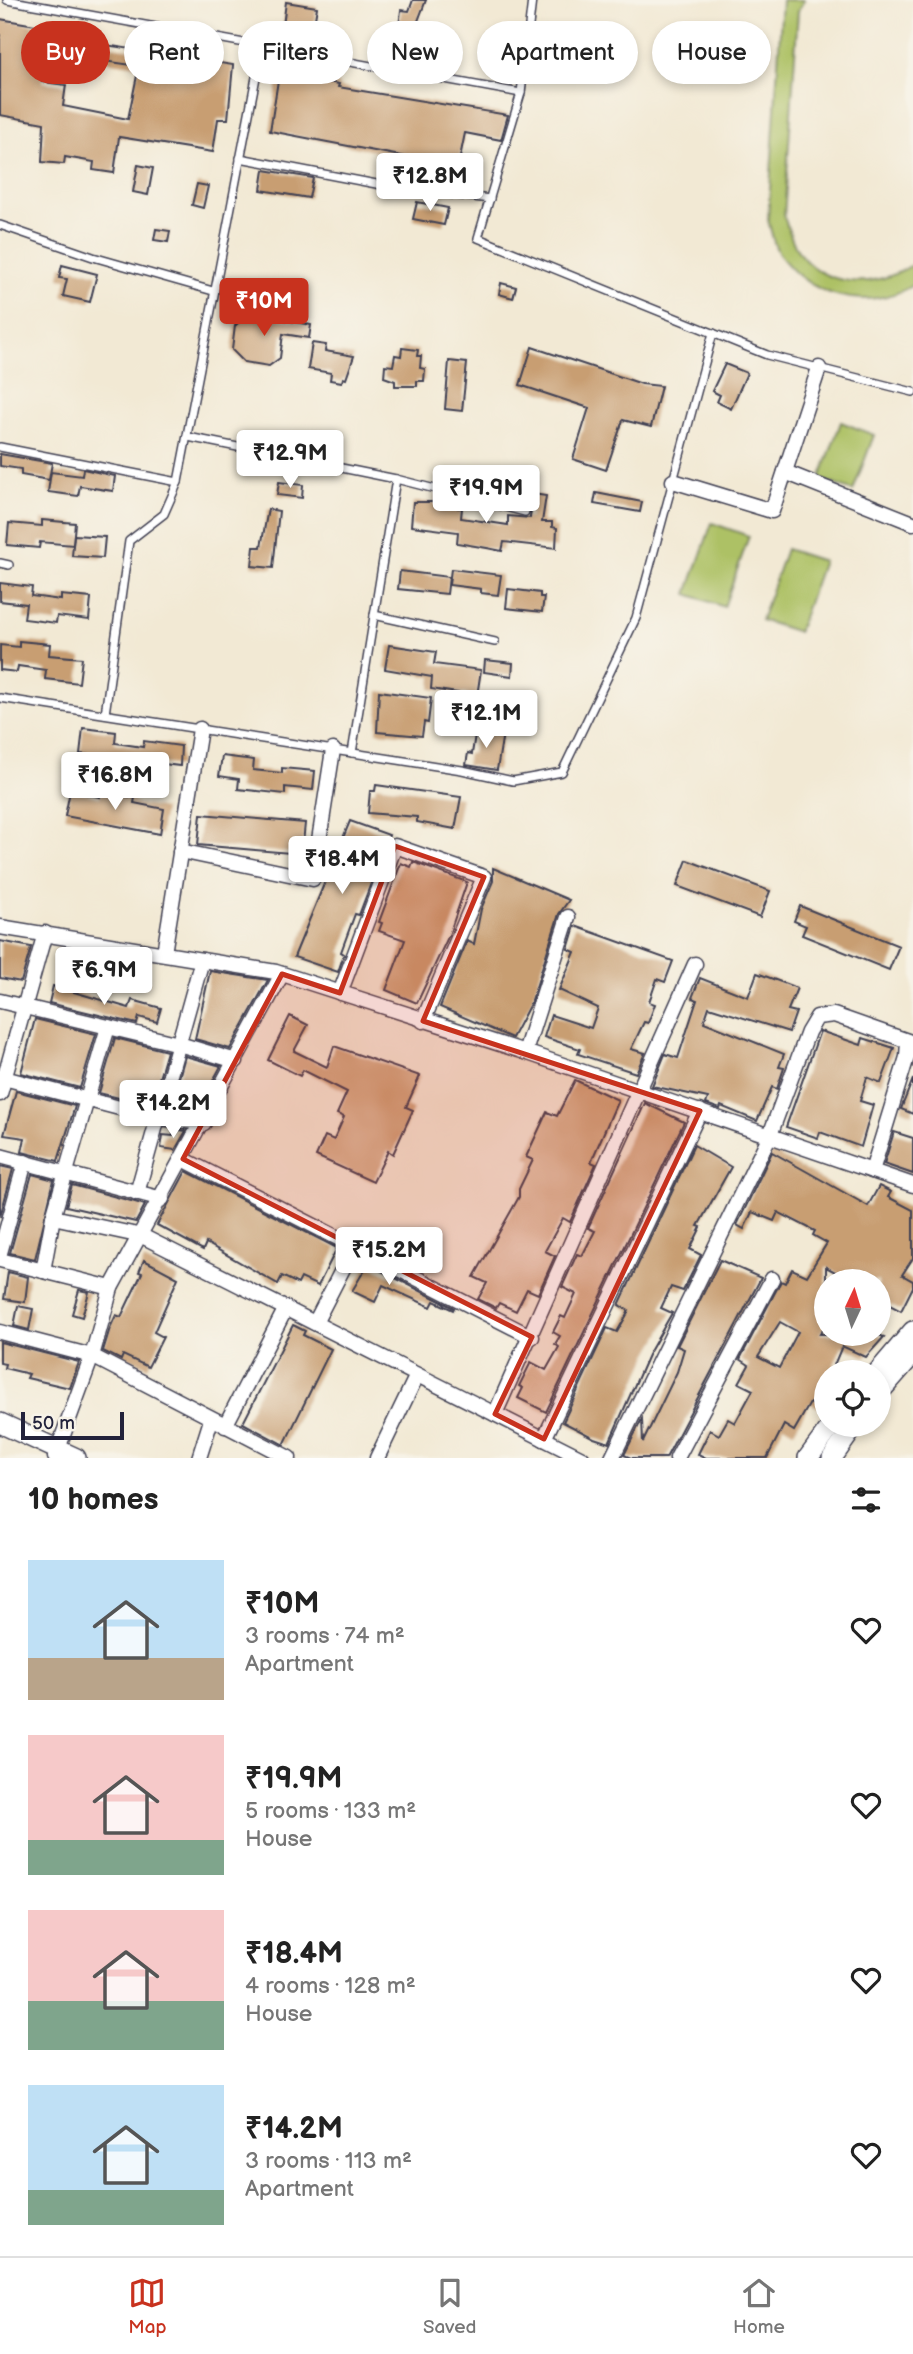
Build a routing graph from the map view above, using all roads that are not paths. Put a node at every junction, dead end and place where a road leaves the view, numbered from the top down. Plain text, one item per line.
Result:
1 (7, 0) edge
2 (532, 0) edge
3 (238, 42) edge
4 (353, 63) edge
5 (255, 84) edge
6 (521, 93) junction
7 (240, 158) junction
8 (490, 199) junction
9 (0, 225) edge
10 (214, 291) junction
11 (713, 333) junction
12 (819, 368) junction
13 (913, 393) edge
14 (188, 437) junction
15 (0, 447) edge
16 (785, 472) junction
17 (396, 479) junction
18 (673, 481) junction
19 (178, 482) junction
20 (524, 512) dead end
21 (913, 523) edge
22 (0, 563) edge
23 (9, 565) dead end
24 (374, 615) junction
25 (495, 642) dead end
26 (0, 698) edge
27 (105, 715) junction
28 (200, 729) junction
29 (333, 750) junction
30 (352, 753) junction
31 (180, 851) junction
32 (568, 917) dead end
33 (0, 927) edge
34 (45, 933) junction
35 (164, 953) junction
36 (202, 960) junction
37 (695, 964) dead end
38 (282, 974) junction
39 (340, 993) junction
40 (0, 1001) edge
41 (24, 1007) junction
42 (424, 1021) junction
43 (108, 1027) junction
44 (179, 1044) junction
45 (525, 1052) junction
46 (236, 1061) junction
47 (2, 1077) edge
48 (638, 1091) junction
49 (0, 1094) edge
50 (88, 1100) junction
51 (700, 1111) junction
52 (158, 1118) junction
53 (204, 1123) junction
54 (770, 1135) junction
55 (0, 1156) edge
56 (183, 1159) junction
57 (25, 1163) junction
58 (872, 1171) junction
59 (67, 1174) junction
60 (913, 1185) edge
61 (137, 1193) junction
62 (162, 1199) junction
63 (53, 1217) junction
64 (142, 1236) junction
65 (355, 1245) junction
66 (0, 1253) edge
67 (0, 1260) edge
68 (43, 1271) junction
69 (772, 1279) dead end
70 (111, 1288) junction
71 (286, 1308) junction
72 (315, 1323) junction
73 (913, 1331) edge
74 (0, 1332) edge
75 (532, 1337) junction
76 (913, 1354) edge
77 (92, 1356) junction
78 (888, 1360) edge
79 (417, 1375) junction
80 (891, 1379) edge
81 (495, 1414) junction
82 (211, 1420) junction
83 (0, 1423) edge
84 (225, 1426) junction
85 (824, 1437) edge
86 (847, 1437) edge
87 (544, 1439) junction
88 (56, 1454) edge
89 (76, 1458) edge
90 (199, 1458) edge
91 (289, 1458) edge
92 (377, 1458) edge
93 (582, 1458) edge
94 (612, 1458) edge
95 (677, 1458) edge
96 (808, 1458) edge
97 (832, 1458) edge

1 - 3 lane
2 - 6 lane
4 - 6 lane
5 - 7 lane
6 - 8 lane
7 - 8 lane
7 - 10 lane
8 - 11 lane
9 - 10 lane
10 - 14 lane
11 - 12 lane
11 - 18 lane
12 - 13 lane
12 - 16 street
14 - 17 lane
14 - 19 lane
15 - 19 lane
16 - 18 street
16 - 21 street
17 - 20 lane
17 - 24 lane
18 - 30 lane
19 - 27 lane
22 - 23 lane
24 - 25 lane
24 - 30 lane
26 - 27 lane
27 - 28 lane
28 - 29 lane
28 - 31 street
29 - 30 lane
29 - 31 street
31 - 35 street
32 - 45 street
33 - 34 street
34 - 35 street
34 - 41 street
35 - 36 street
36 - 38 street
36 - 44 street
37 - 48 street
38 - 39 street
38 - 46 street
39 - 42 street
39 - 42 street
40 - 41 street
41 - 43 street
41 - 47 street
42 - 45 street
43 - 44 street
43 - 50 street
44 - 46 street
44 - 52 street
45 - 48 street
46 - 53 street
47 - 49 street
47 - 50 street
48 - 51 street
48 - 75 street
50 - 52 street
50 - 59 street
51 - 54 street
51 - 87 street
52 - 53 street
52 - 61 street
53 - 56 street
54 - 58 street
54 - 58 street
54 - 94 street
55 - 57 street
56 - 62 street
56 - 65 street
57 - 59 street
57 - 66 street
58 - 60 street
59 - 61 street
59 - 63 street
61 - 62 street
62 - 64 street
63 - 64 street
63 - 68 street
64 - 70 street
64 - 71 street
65 - 72 street
65 - 75 street
67 - 68 street
68 - 70 street
69 - 95 street
70 - 77 street
71 - 72 street
71 - 84 street
72 - 79 street
73 - 78 main road
74 - 77 street
75 - 81 street
76 - 80 main road
77 - 82 street
77 - 88 street
79 - 81 street
79 - 92 street
81 - 87 street
82 - 84 street
82 - 90 street
83 - 88 main road
84 - 91 street
85 - 96 main road
86 - 97 main road
87 - 93 street
88 - 89 main road

